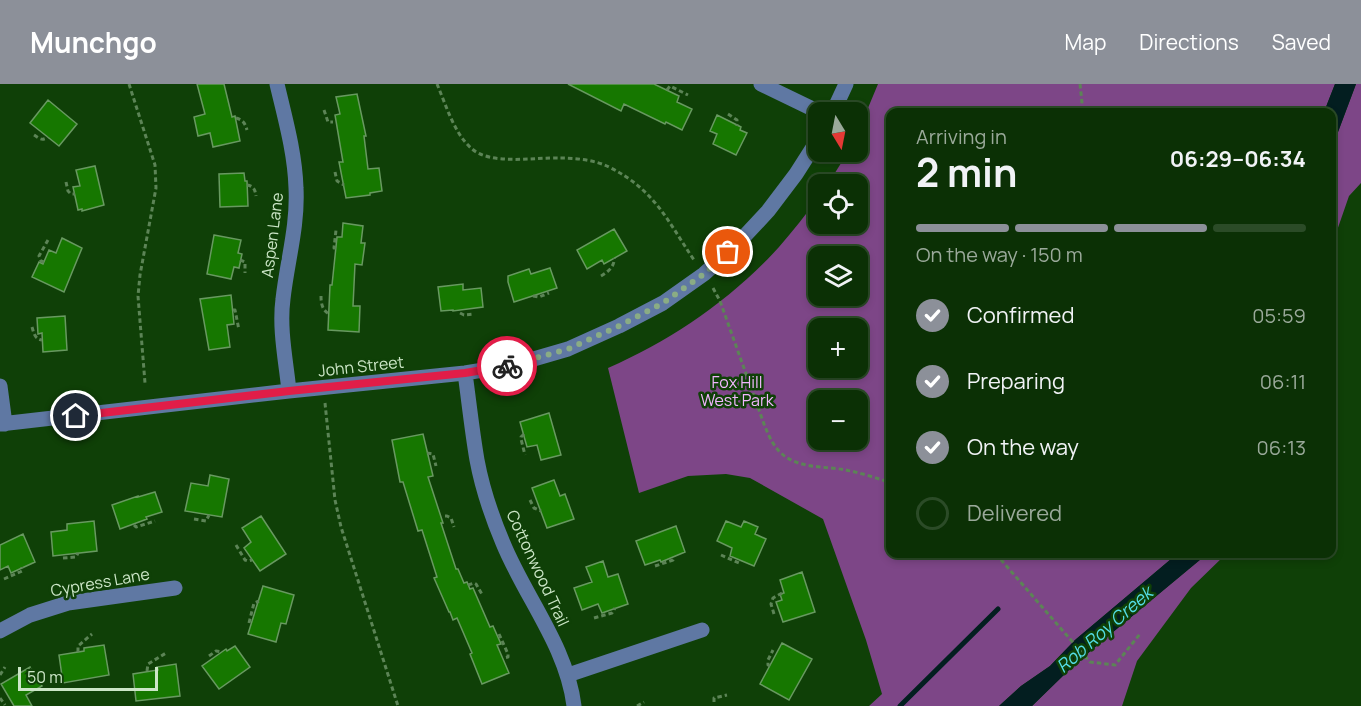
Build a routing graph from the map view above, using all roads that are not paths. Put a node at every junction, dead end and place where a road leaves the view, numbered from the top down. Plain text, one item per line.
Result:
1 (277, 84) edge
2 (761, 84) edge
3 (846, 84) edge
4 (838, 102) edge
5 (808, 107) edge
6 (808, 155) edge
7 (465, 373) junction
8 (0, 386) edge
9 (289, 391) junction
10 (3, 424) edge
11 (175, 588) dead end
12 (702, 630) dead end
13 (0, 632) edge
14 (568, 675) junction
15 (574, 706) edge

1 - 9 street, Aspen Lane
2 - 5 street
3 - 4 street
6 - 7 street, John Street
7 - 9 street, John Street
7 - 14 street, Cottonwood Trail
8 - 10 street
9 - 10 street, John Street
11 - 13 street, Cypress Lane
12 - 14 street
14 - 15 street, Cottonwood Trail

